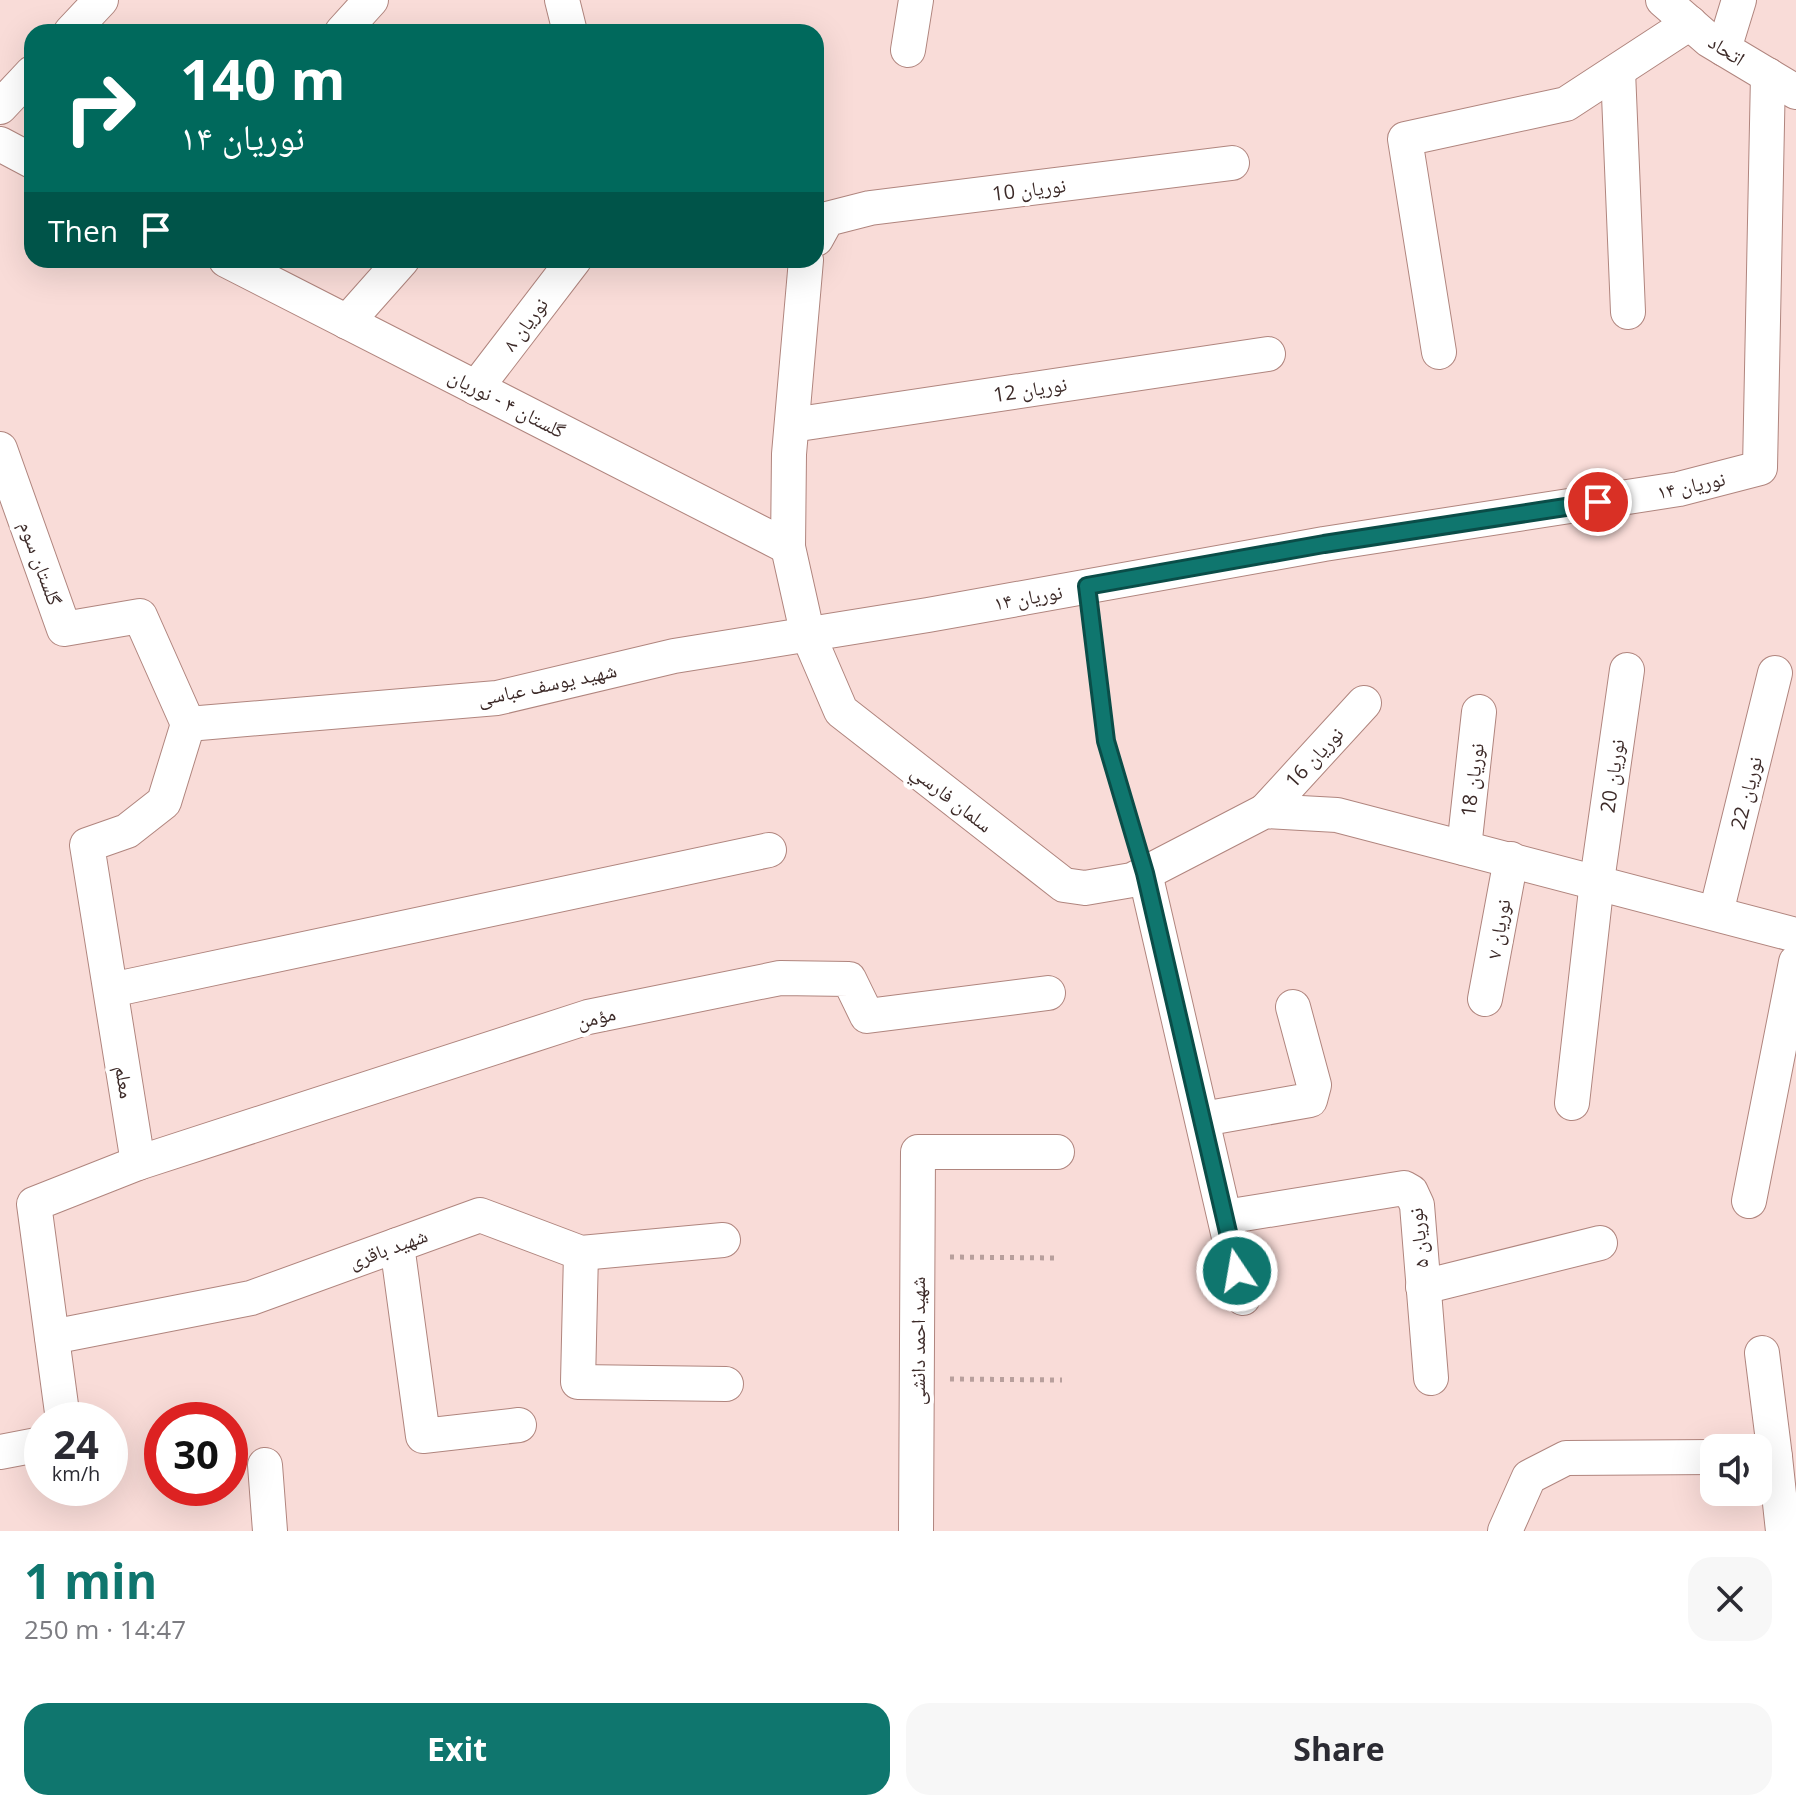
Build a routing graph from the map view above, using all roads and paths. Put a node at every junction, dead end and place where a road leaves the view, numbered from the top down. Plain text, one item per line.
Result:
1 (101, 0) edge
2 (371, 0) edge
3 (562, 0) edge
4 (916, 0) edge
5 (1663, 0) edge
6 (1739, 0) edge
7 (1690, 23) junction
8 (78, 24) edge
9 (349, 24) edge
10 (568, 24) edge
11 (1724, 49) junction
12 (908, 50) dead end
13 (1618, 71) junction
14 (24, 82) edge
15 (1782, 84) edge
16 (0, 107) edge
17 (0, 144) edge
18 (24, 157) edge
19 (1232, 163) dead end
20 (824, 228) edge
21 (242, 268) edge
22 (395, 268) edge
23 (568, 268) edge
24 (805, 268) edge
25 (1628, 312) dead end
26 (347, 322) junction
27 (1439, 352) dead end
28 (1268, 354) dead end
29 (476, 388) junction
30 (792, 425) junction
31 (0, 449) edge
32 (788, 547) junction
33 (1087, 586) junction
34 (807, 632) junction
35 (1627, 670) dead end
36 (1775, 673) dead end
37 (1364, 703) dead end
38 (1479, 712) dead end
39 (188, 724) junction
40 (1265, 811) junction
41 (1464, 848) junction
42 (769, 850) dead end
43 (1511, 859) junction
44 (1145, 873) junction
45 (1597, 881) junction
46 (1716, 913) junction
47 (1796, 935) edge
48 (1796, 962) edge
49 (111, 990) junction
50 (1048, 993) dead end
51 (1485, 999) dead end
52 (1293, 1007) dead end
53 (1572, 1103) dead end
54 (1203, 1119) junction
55 (1057, 1152) dead end
56 (138, 1163) junction
57 (1749, 1201) dead end
58 (1225, 1217) junction
59 (723, 1240) dead end
60 (1600, 1243) dead end
61 (397, 1245) junction
62 (581, 1253) junction
63 (917, 1257) junction
64 (1054, 1258) dead end
65 (1423, 1287) junction
66 (1243, 1298) dead end
67 (52, 1337) junction
68 (1762, 1353) dead end
69 (1431, 1378) dead end
70 (917, 1379) junction
71 (1062, 1380) dead end
72 (726, 1384) dead end
73 (61, 1402) edge
74 (519, 1425) dead end
75 (1765, 1434) edge
76 (24, 1447) edge
77 (0, 1452) edge
78 (1700, 1457) edge
79 (265, 1465) dead end
80 (1772, 1483) edge
81 (270, 1531) edge
82 (916, 1531) edge
83 (1505, 1531) edge
84 (1783, 1531) edge

1 - 8 street
2 - 9 street
3 - 10 street
4 - 12 street
5 - 7 street, اتحاد
6 - 11 street
7 - 11 street, اتحاد
7 - 13 street
11 - 15 street, اتحاد
13 - 25 street
13 - 27 street
14 - 16 street
15 - 33 street, نوریان ۱۴
17 - 18 street
19 - 20 street, نوریان 10
21 - 26 street, گلستان ۴ - نوریان
22 - 26 street
23 - 29 street, نوریان ۸
24 - 30 street, سلمان فارسي
26 - 29 street, گلستان ۴ - نوریان
28 - 30 street, نوریان 12
29 - 32 street, گلستان ۴ - نوریان
30 - 32 street, سلمان فارسي
31 - 39 street, گلستان سوم
32 - 34 street, سلمان فارسي
33 - 34 street, نوریان ۱۴
33 - 44 lane
34 - 39 street, شهید یوسف عباسی
34 - 44 street, سلمان فارسي
35 - 45 street, نوریان 20
36 - 46 street, نوریان 22
37 - 40 street, نوریان 16
38 - 41 street, نوریان 18
39 - 49 street, معلم
40 - 41 street
40 - 44 street, سلمان فارسي
41 - 43 street
42 - 49 street
43 - 45 street
43 - 51 street, نوریان ۷
44 - 54 street
45 - 46 street
45 - 53 street, نوریان 20
46 - 47 street
48 - 57 street
49 - 56 street, معلم
50 - 56 street, مؤمن
52 - 54 street
54 - 58 street
55 - 63 street, شهید احمد دانشی
56 - 67 street
58 - 65 street, نوریان ۵
58 - 66 street
59 - 62 street, شهید باقری
60 - 65 street
61 - 62 street, شهید باقری
61 - 67 street, شهید باقری
61 - 74 street
62 - 72 street
63 - 64 path
63 - 70 street, شهید احمد دانشی
65 - 69 street, نوریان ۵
67 - 73 street
68 - 75 street
70 - 71 path
70 - 82 street, شهید احمد دانشی
76 - 77 street
78 - 83 street
79 - 81 street
80 - 84 street

